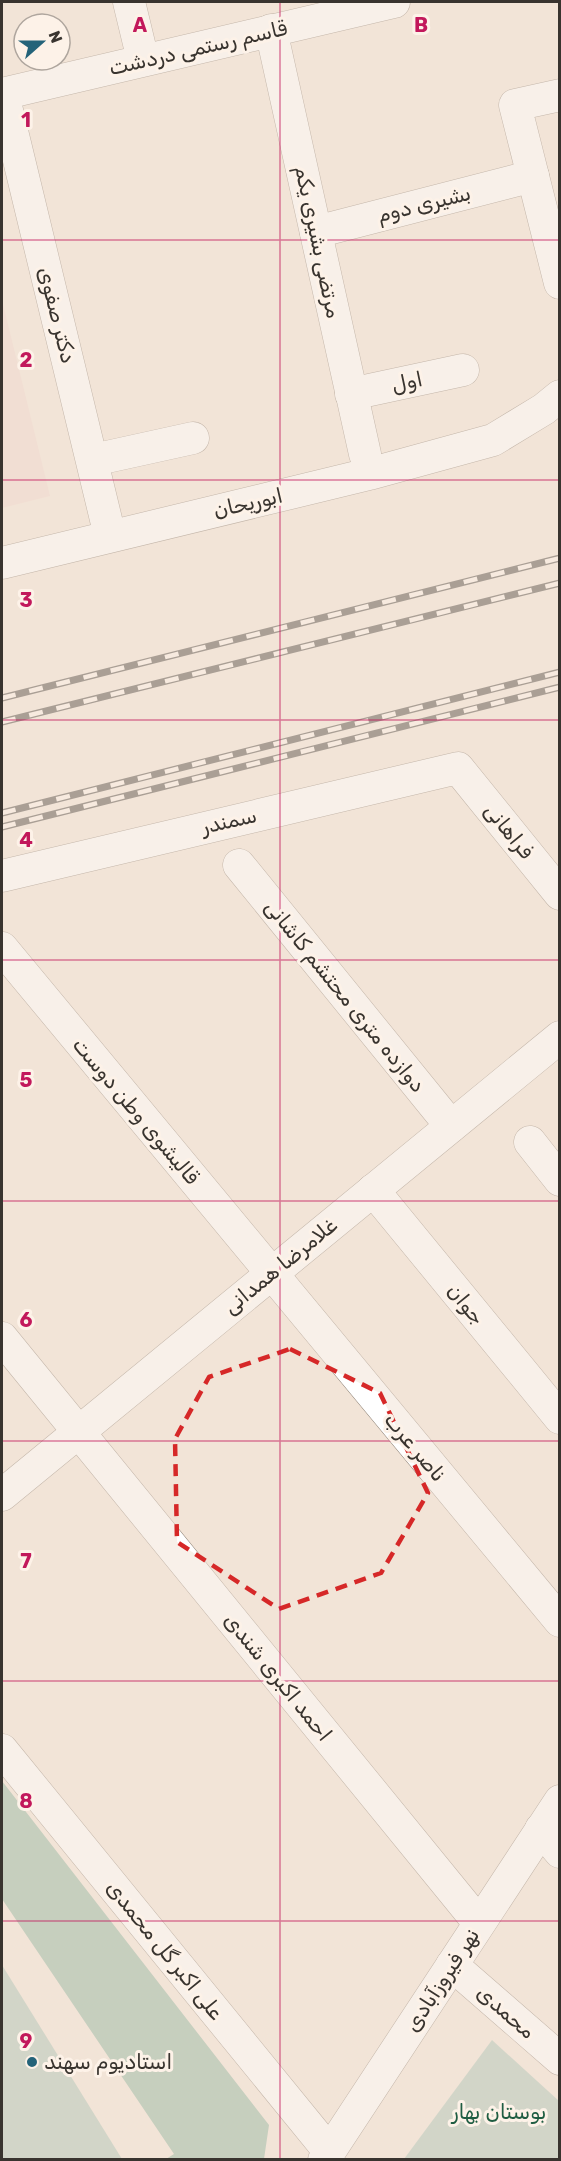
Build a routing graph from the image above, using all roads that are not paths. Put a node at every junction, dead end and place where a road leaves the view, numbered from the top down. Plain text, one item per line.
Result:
1 (129, 2) edge
2 (394, 2) edge
3 (271, 30) junction
4 (143, 60) junction
5 (2, 94) edge
6 (560, 95) edge
7 (532, 176) junction
8 (553, 230) edge
9 (316, 232) junction
10 (560, 283) edge
11 (463, 370) dead end
12 (351, 394) junction
13 (560, 396) edge
14 (193, 438) dead end
15 (365, 454) dead end
16 (93, 460) junction
17 (110, 536) junction
18 (2, 563) edge
19 (458, 768) joint
20 (239, 865) dead end
21 (2, 876) edge
22 (560, 894) edge
23 (2, 948) edge
24 (560, 1037) edge
25 (451, 1126) junction
26 (530, 1142) dead end
27 (560, 1180) edge
28 (374, 1190) junction
29 (271, 1273) junction
30 (2, 1338) edge
31 (560, 1418) edge
32 (78, 1431) junction
33 (2, 1495) edge
34 (560, 1621) edge
35 (2, 1750) edge
36 (560, 1801) edge
37 (550, 1840) edge
38 (479, 1923) junction
39 (452, 1965) junction
40 (560, 2059) edge
41 (327, 2155) edge

1 - 4 street
2 - 3 street, قاسم رستمی دردشت
3 - 4 street, قاسم رستمی دردشت
3 - 9 street, مرتضی بشیری یکم
4 - 5 street, قاسم رستمی دردشت
5 - 16 street, دکتر صفوی
6 - 7 street
7 - 8 street
7 - 9 street, بشیری دوم
8 - 10 street
9 - 12 street, مرتضی بشیری یکم
11 - 12 street, اول
12 - 15 street, مرتضی بشیری یکم
13 - 17 street, ابوریحان
14 - 16 street
16 - 17 street, دکتر صفوی
17 - 18 street, ابوریحان
19 - 21 street, سمندر
19 - 22 street, فراهانی
20 - 25 street, دوازده متری محتشم کاشانی
23 - 29 street, قالیشوی وطن دوست
24 - 25 street, غلامرضا همدانی
25 - 28 street, غلامرضا همدانی
26 - 27 street
28 - 29 street, غلامرضا همدانی
28 - 31 street, جوان
29 - 32 street, غلامرضا همدانی
29 - 34 street, ناصر عرب
30 - 32 street, احمد اکبری شندی
32 - 33 street, غلامرضا همدانی
32 - 38 street, احمد اکبری شندی
35 - 41 street, علی اکبر گل محمدی
36 - 37 street, نهر فیروزآبادی
37 - 38 street, نهر فیروزآبادی
38 - 39 street, نهر فیروزآبادی
39 - 40 street, محمدی
39 - 41 street, نهر فیروزآبادی

